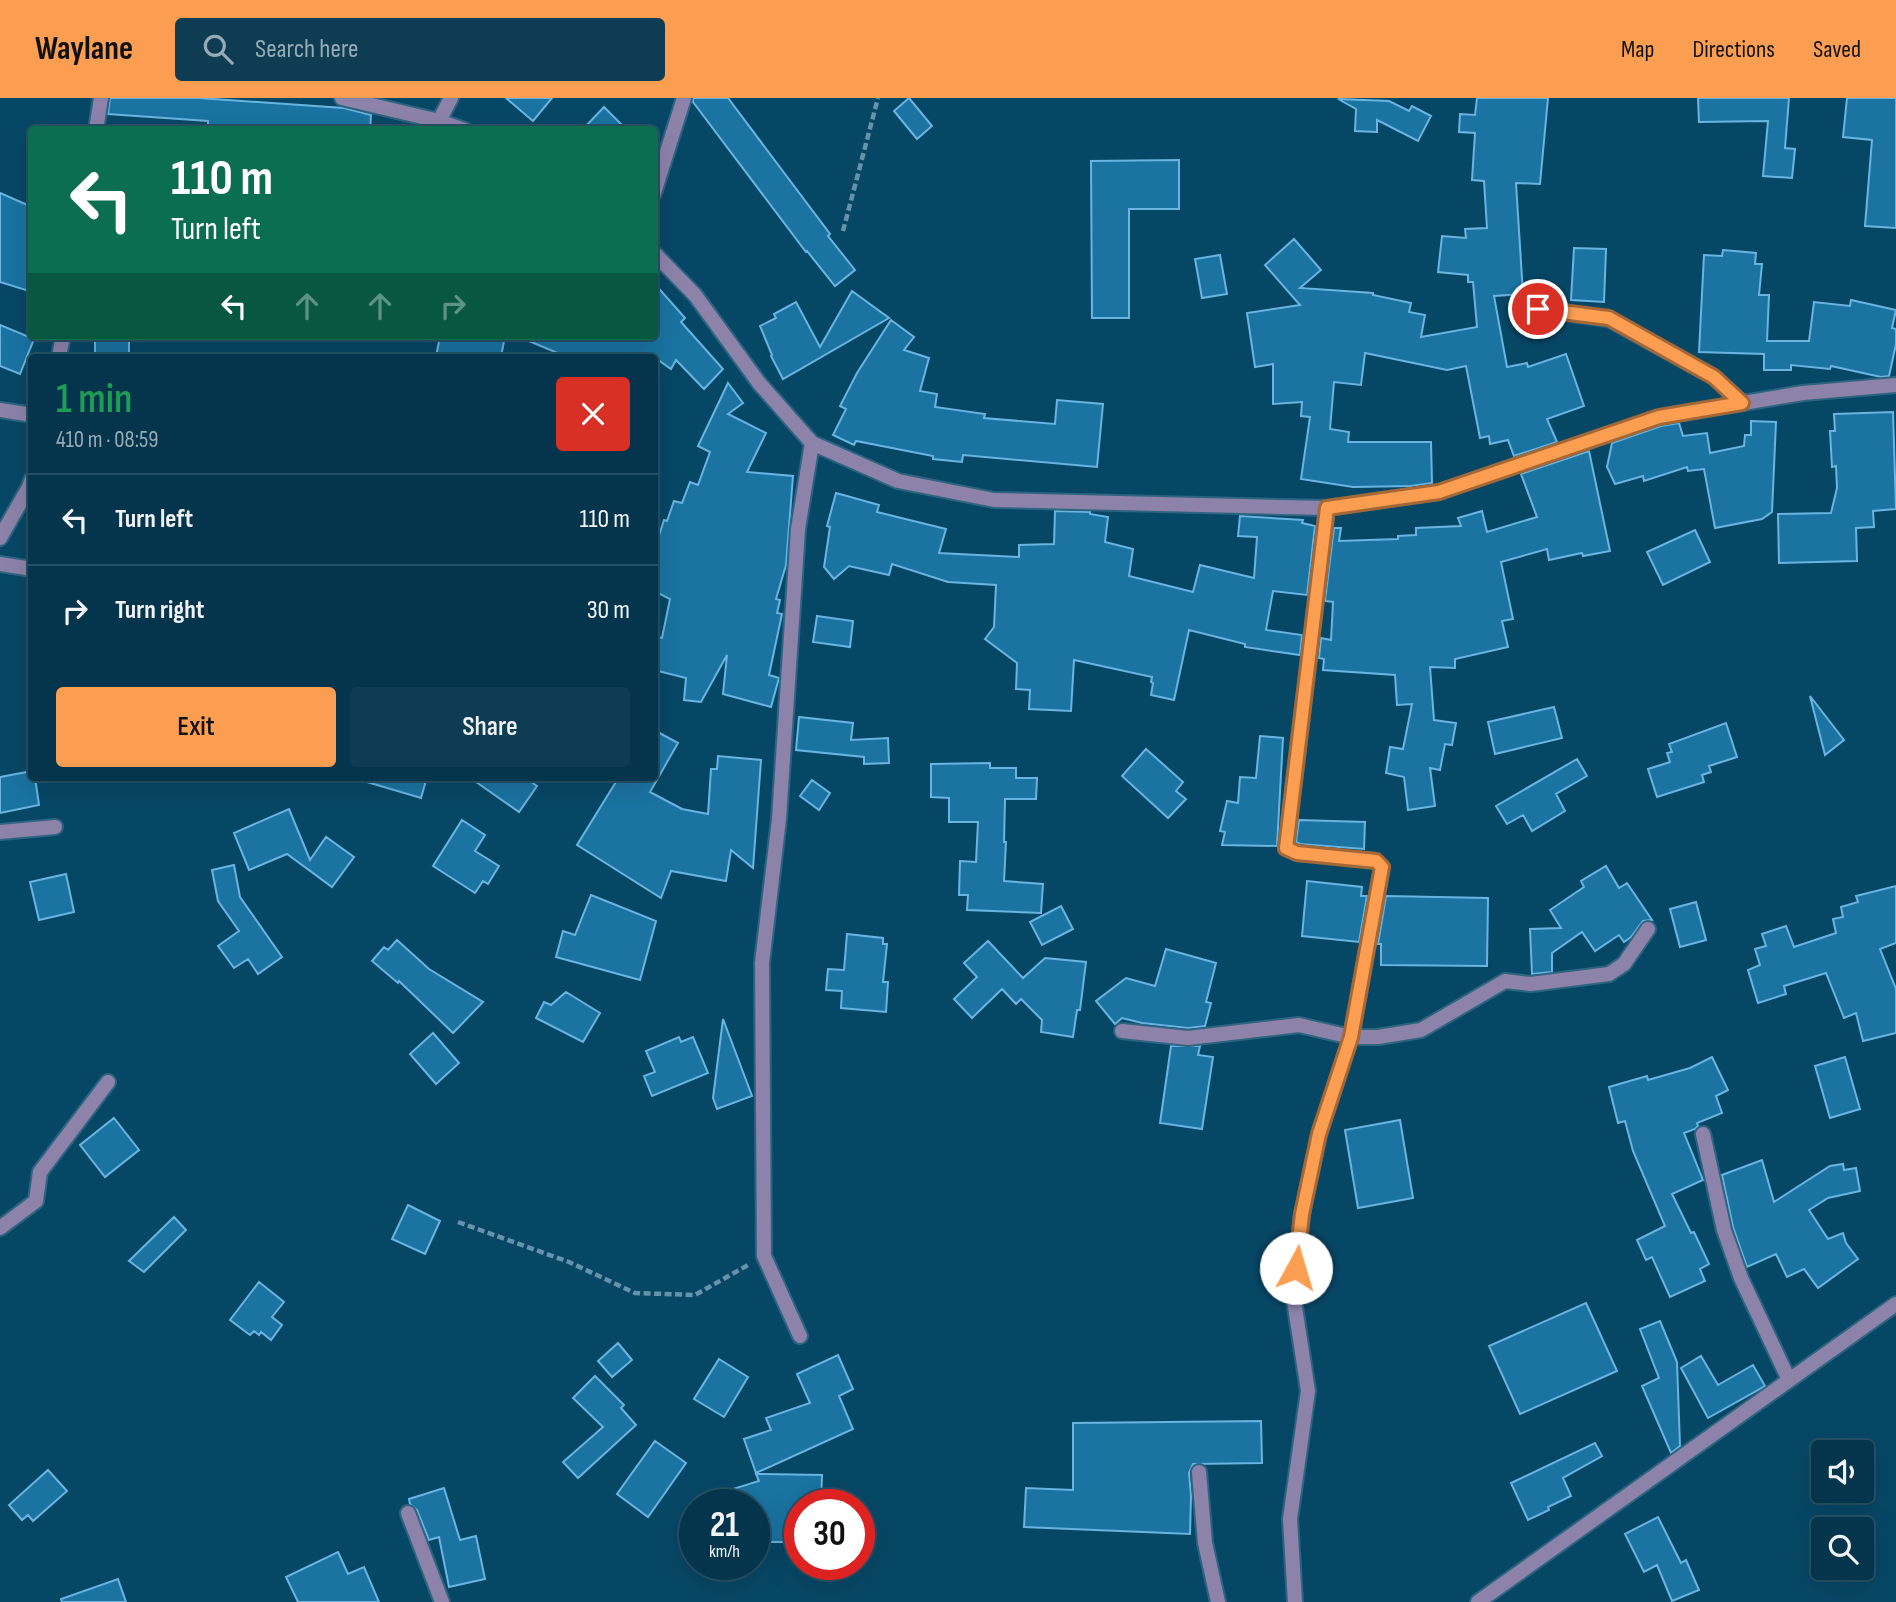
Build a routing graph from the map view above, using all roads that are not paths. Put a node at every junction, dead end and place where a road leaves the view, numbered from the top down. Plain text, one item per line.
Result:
1 (101, 98) edge
2 (342, 98) edge
3 (450, 98) edge
4 (684, 98) edge
5 (439, 121) junction
6 (97, 126) edge
7 (453, 126) edge
8 (658, 180) edge
9 (658, 257) edge
10 (1538, 309) dead end
11 (1896, 385) edge
12 (1742, 403) junction
13 (0, 410) edge
14 (28, 414) edge
15 (812, 443) junction
16 (28, 489) edge
17 (1327, 508) junction
18 (0, 538) edge
19 (0, 564) edge
20 (28, 568) edge
21 (55, 827) dead end
22 (0, 832) edge
23 (1648, 929) dead end
24 (1122, 1031) dead end
25 (1351, 1037) junction
26 (108, 1082) dead end
27 (1703, 1134) dead end
28 (0, 1228) edge
29 (1896, 1304) edge
30 (800, 1336) dead end
31 (1789, 1380) junction
32 (1199, 1472) dead end
33 (408, 1513) dead end
34 (442, 1602) edge
35 (1217, 1602) edge
36 (1295, 1602) edge
37 (1478, 1602) edge

1 - 6 street
2 - 5 street
3 - 5 street
4 - 8 street
5 - 7 street
9 - 15 street
10 - 12 street
11 - 12 street
12 - 17 street
13 - 14 street
15 - 17 street
15 - 30 street
16 - 18 street
17 - 25 street
19 - 20 street
21 - 22 street
23 - 25 street
24 - 25 street
25 - 36 street
26 - 28 street
27 - 31 street
29 - 31 street
31 - 37 street
32 - 35 street
33 - 34 street

